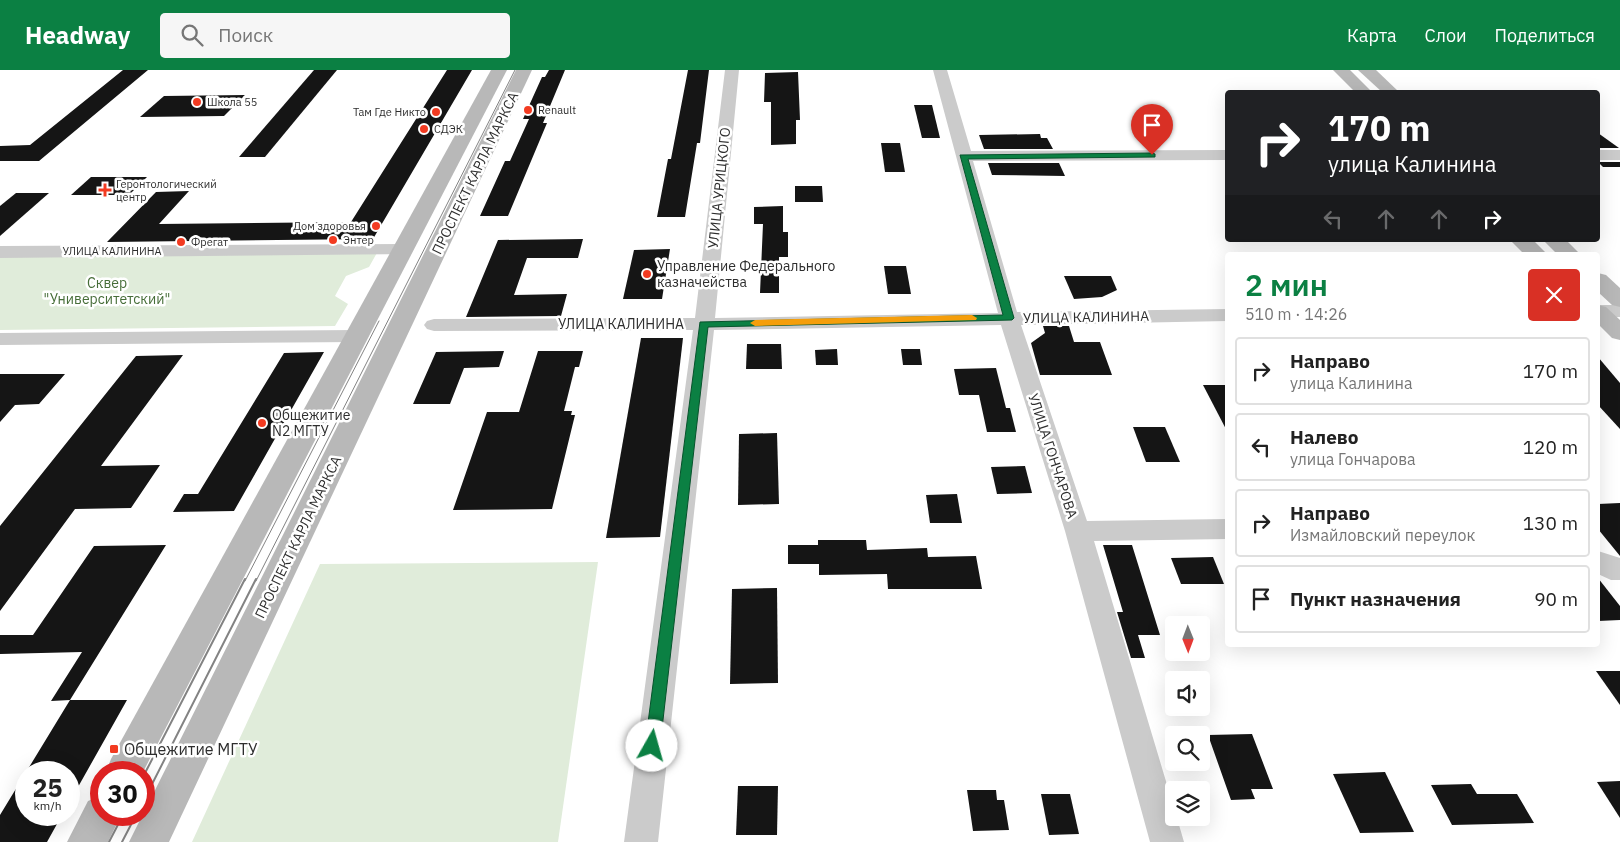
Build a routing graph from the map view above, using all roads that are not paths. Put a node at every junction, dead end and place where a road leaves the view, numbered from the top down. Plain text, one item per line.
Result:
1 (499, 70) edge
2 (524, 70) edge
3 (732, 70) edge
4 (940, 70) edge
5 (1341, 70) edge
6 (1366, 70) edge
7 (1362, 90) edge
8 (1389, 90) edge
9 (1225, 155) edge
10 (1600, 155) edge
11 (1620, 155) edge
12 (963, 156) junction
13 (1522, 242) edge
14 (1556, 242) edge
15 (404, 250) junction
16 (0, 252) edge
17 (1534, 252) edge
18 (1567, 252) edge
19 (1600, 282) edge
20 (1620, 300) edge
21 (1600, 311) edge
22 (1620, 311) edge
23 (1600, 313) edge
24 (1225, 315) edge
25 (1009, 318) junction
26 (704, 324) junction
27 (434, 325) dead end
28 (1620, 333) edge
29 (358, 336) junction
30 (396, 336) junction
31 (0, 339) edge
32 (1225, 529) edge
33 (1078, 531) junction
34 (1600, 563) edge
35 (1620, 569) edge
36 (130, 761) edge
37 (96, 826) edge
38 (87, 842) edge
39 (149, 842) edge
40 (641, 842) edge
41 (1167, 842) edge

1 - 15 main road, ПРОСПЕКТ КАРЛА МАРКСА
2 - 30 main road, ПРОСПЕКТ КАРЛА МАРКСА
3 - 26 street, УЛИЦА УРИЦКОГО
4 - 12 street, УЛИЦА ГОНЧАРОВА
5 - 7 main road
6 - 8 main road
9 - 12 street
10 - 11 street
12 - 25 street, УЛИЦА ГОНЧАРОВА
13 - 17 main road
14 - 18 main road
15 - 16 street, УЛИЦА КАЛИНИНА
15 - 29 main road, ПРОСПЕКТ КАРЛА МАРКСА
19 - 20 main road
21 - 22 street
23 - 28 main road
24 - 25 street, УЛИЦА КАЛИНИНА
25 - 26 street, УЛИЦА КАЛИНИНА
25 - 33 street, УЛИЦА ГОНЧАРОВА
26 - 27 street, УЛИЦА КАЛИНИНА
26 - 40 street, УЛИЦА УРИЦКОГО
29 - 30 main road
29 - 31 street
29 - 36 main road, ПРОСПЕКТ КАРЛА МАРКСА
30 - 39 main road, ПРОСПЕКТ КАРЛА МАРКСА
32 - 33 street
33 - 41 street, УЛИЦА ГОНЧАРОВА
34 - 35 street
37 - 38 main road

